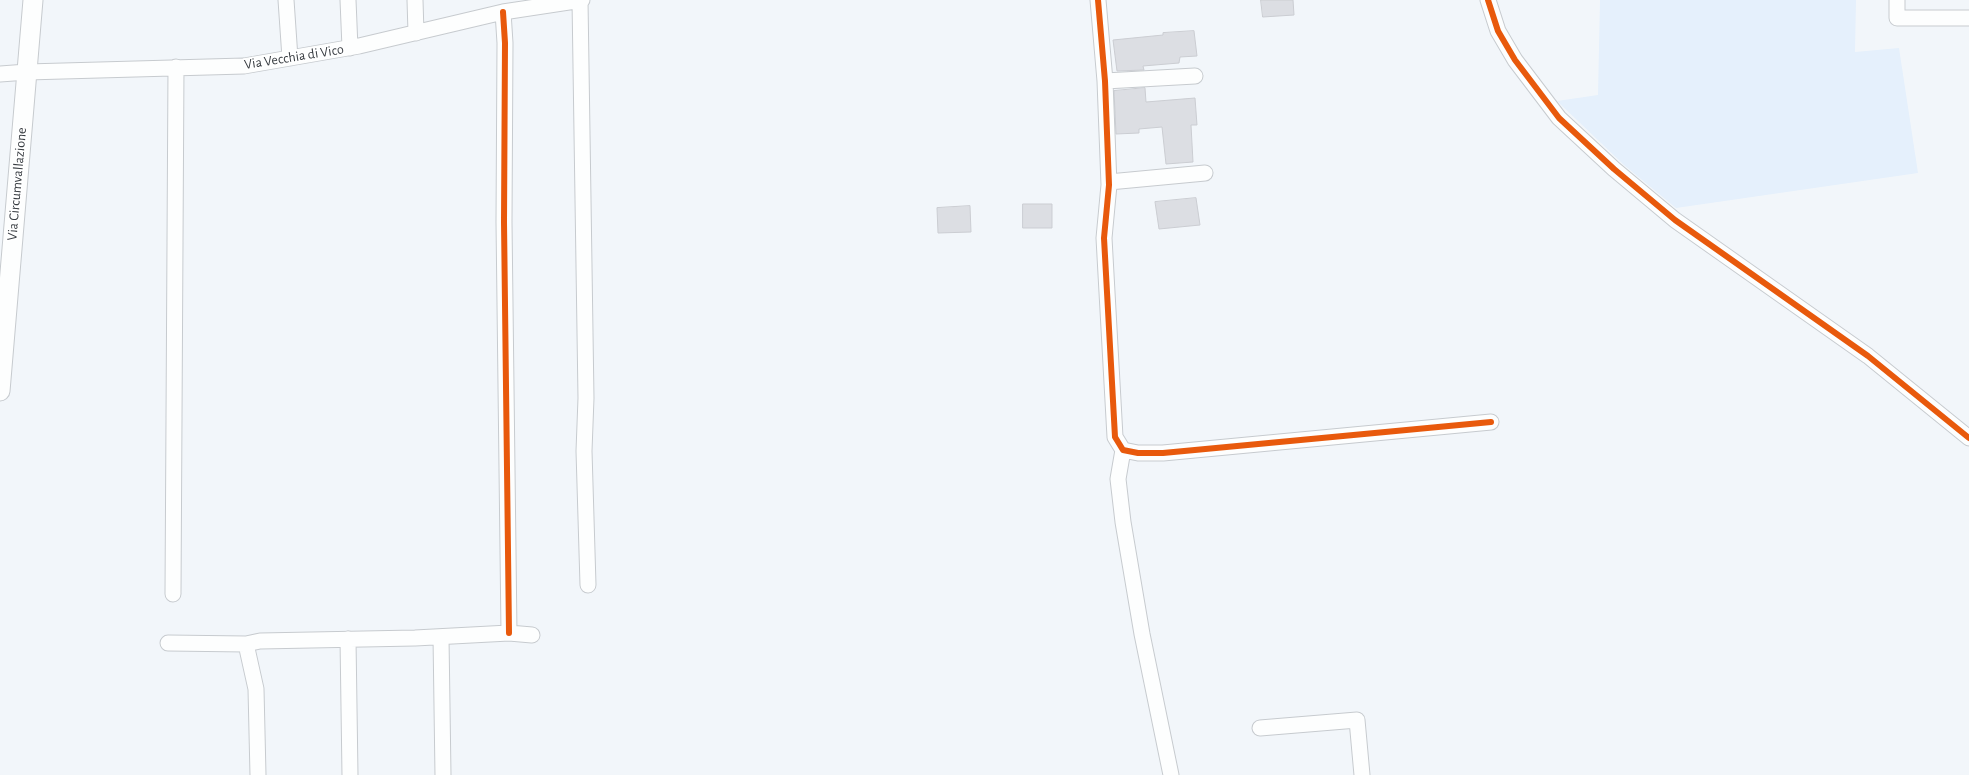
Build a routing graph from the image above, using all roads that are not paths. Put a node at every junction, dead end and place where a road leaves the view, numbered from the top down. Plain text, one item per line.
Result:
1 (33, 0) edge
2 (286, 0) edge
3 (348, 0) edge
4 (415, 0) edge
5 (581, 0) edge
6 (1098, 0) edge
7 (1488, 0) edge
8 (1898, 0) edge
9 (503, 12) junction
10 (1969, 18) edge
11 (416, 33) junction
12 (350, 48) junction
13 (290, 58) junction
14 (176, 67) junction
15 (27, 72) junction
16 (0, 74) edge
17 (1195, 76) dead end
18 (1105, 81) junction
19 (1205, 173) dead end
20 (1108, 182) junction
21 (0, 392) edge
22 (1491, 422) dead end
23 (1969, 438) edge
24 (1123, 450) junction
25 (588, 585) dead end
26 (173, 594) dead end
27 (509, 633) junction
28 (532, 635) dead end
29 (441, 637) junction
30 (348, 639) junction
31 (168, 643) dead end
32 (246, 644) junction
33 (1260, 728) dead end
34 (258, 775) edge
35 (350, 775) edge
36 (443, 775) edge
37 (1171, 775) edge
38 (1362, 775) edge

1 - 15 main road, Via Circumvallazione
2 - 13 street
3 - 12 street
4 - 11 street
5 - 9 street, Via Vecchia di Vico
5 - 25 street
6 - 18 street
7 - 23 street
8 - 10 street
9 - 11 street, Via Vecchia di Vico
9 - 27 street
11 - 12 street, Via Vecchia di Vico
12 - 13 street, Via Vecchia di Vico
13 - 14 street, Via Vecchia di Vico
14 - 15 street, Via Vecchia di Vico
14 - 26 street
15 - 16 street, Via Vecchia di Vico
15 - 21 main road, Via Circumvallazione
17 - 18 street
18 - 20 street
19 - 20 street
20 - 24 street
22 - 24 street
24 - 37 street
27 - 28 street
27 - 29 street
29 - 30 street
29 - 36 street
30 - 32 street
30 - 35 street
31 - 32 street
32 - 34 street
33 - 38 street

